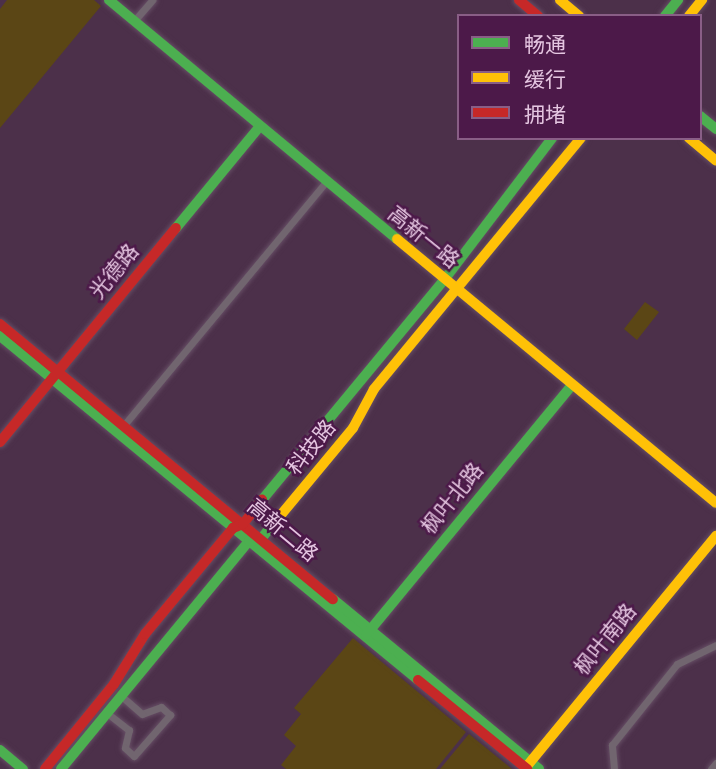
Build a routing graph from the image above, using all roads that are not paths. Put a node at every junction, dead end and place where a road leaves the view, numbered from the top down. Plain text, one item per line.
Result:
1 (109, 0) edge
2 (152, 0) edge
3 (519, 0) edge
4 (560, 0) edge
5 (678, 0) edge
6 (702, 0) edge
7 (536, 14) edge
8 (577, 14) edge
9 (667, 14) edge
10 (691, 14) edge
11 (134, 21) junction
12 (702, 118) edge
13 (260, 126) junction
14 (716, 129) edge
15 (550, 140) edge
16 (579, 140) edge
17 (691, 140) edge
18 (716, 161) edge
19 (326, 183) junction
20 (444, 280) junction
21 (456, 289) junction
22 (0, 324) edge
23 (0, 335) edge
24 (56, 374) junction
25 (571, 386) junction
26 (124, 425) junction
27 (0, 442) edge
28 (716, 503) edge
29 (238, 526) junction
30 (716, 536) edge
31 (261, 539) junction
32 (249, 541) junction
33 (367, 633) junction
34 (716, 645) edge
35 (121, 696) junction
36 (107, 713) junction
37 (0, 750) edge
38 (716, 763) edge
39 (530, 767) edge
40 (23, 769) edge
41 (45, 769) edge
42 (61, 769) edge
43 (614, 769) edge
44 (711, 769) edge

1 - 11 street, 高新一路
2 - 11 street
3 - 7 street
4 - 8 street
5 - 9 street
6 - 10 street
11 - 13 street, 高新一路
12 - 14 street
13 - 19 street, 高新一路
13 - 24 street, 光德路
15 - 20 street, 科技路
16 - 21 street, 科技路
17 - 18 street
19 - 20 street, 高新一路
19 - 26 street
20 - 21 street, 高新一路
20 - 29 street, 科技路
21 - 25 street, 高新一路
21 - 31 street, 科技路
22 - 24 street, 高新二路
23 - 24 street, 高新二路
24 - 26 street, 高新二路
24 - 27 street, 光德路
24 - 29 street, 高新二路
25 - 28 street, 高新一路
25 - 33 street, 枫叶北路
26 - 29 street, 高新二路
29 - 31 street, 高新二路
29 - 32 street, 高新二路
29 - 41 street, 科技路
30 - 39 street, 枫叶南路
31 - 32 street
31 - 33 street, 高新二路
32 - 33 street, 高新二路
32 - 35 street
33 - 39 street, 高新二路
34 - 43 street
35 - 36 street
35 - 36 street
36 - 42 street
37 - 40 street
38 - 44 street

